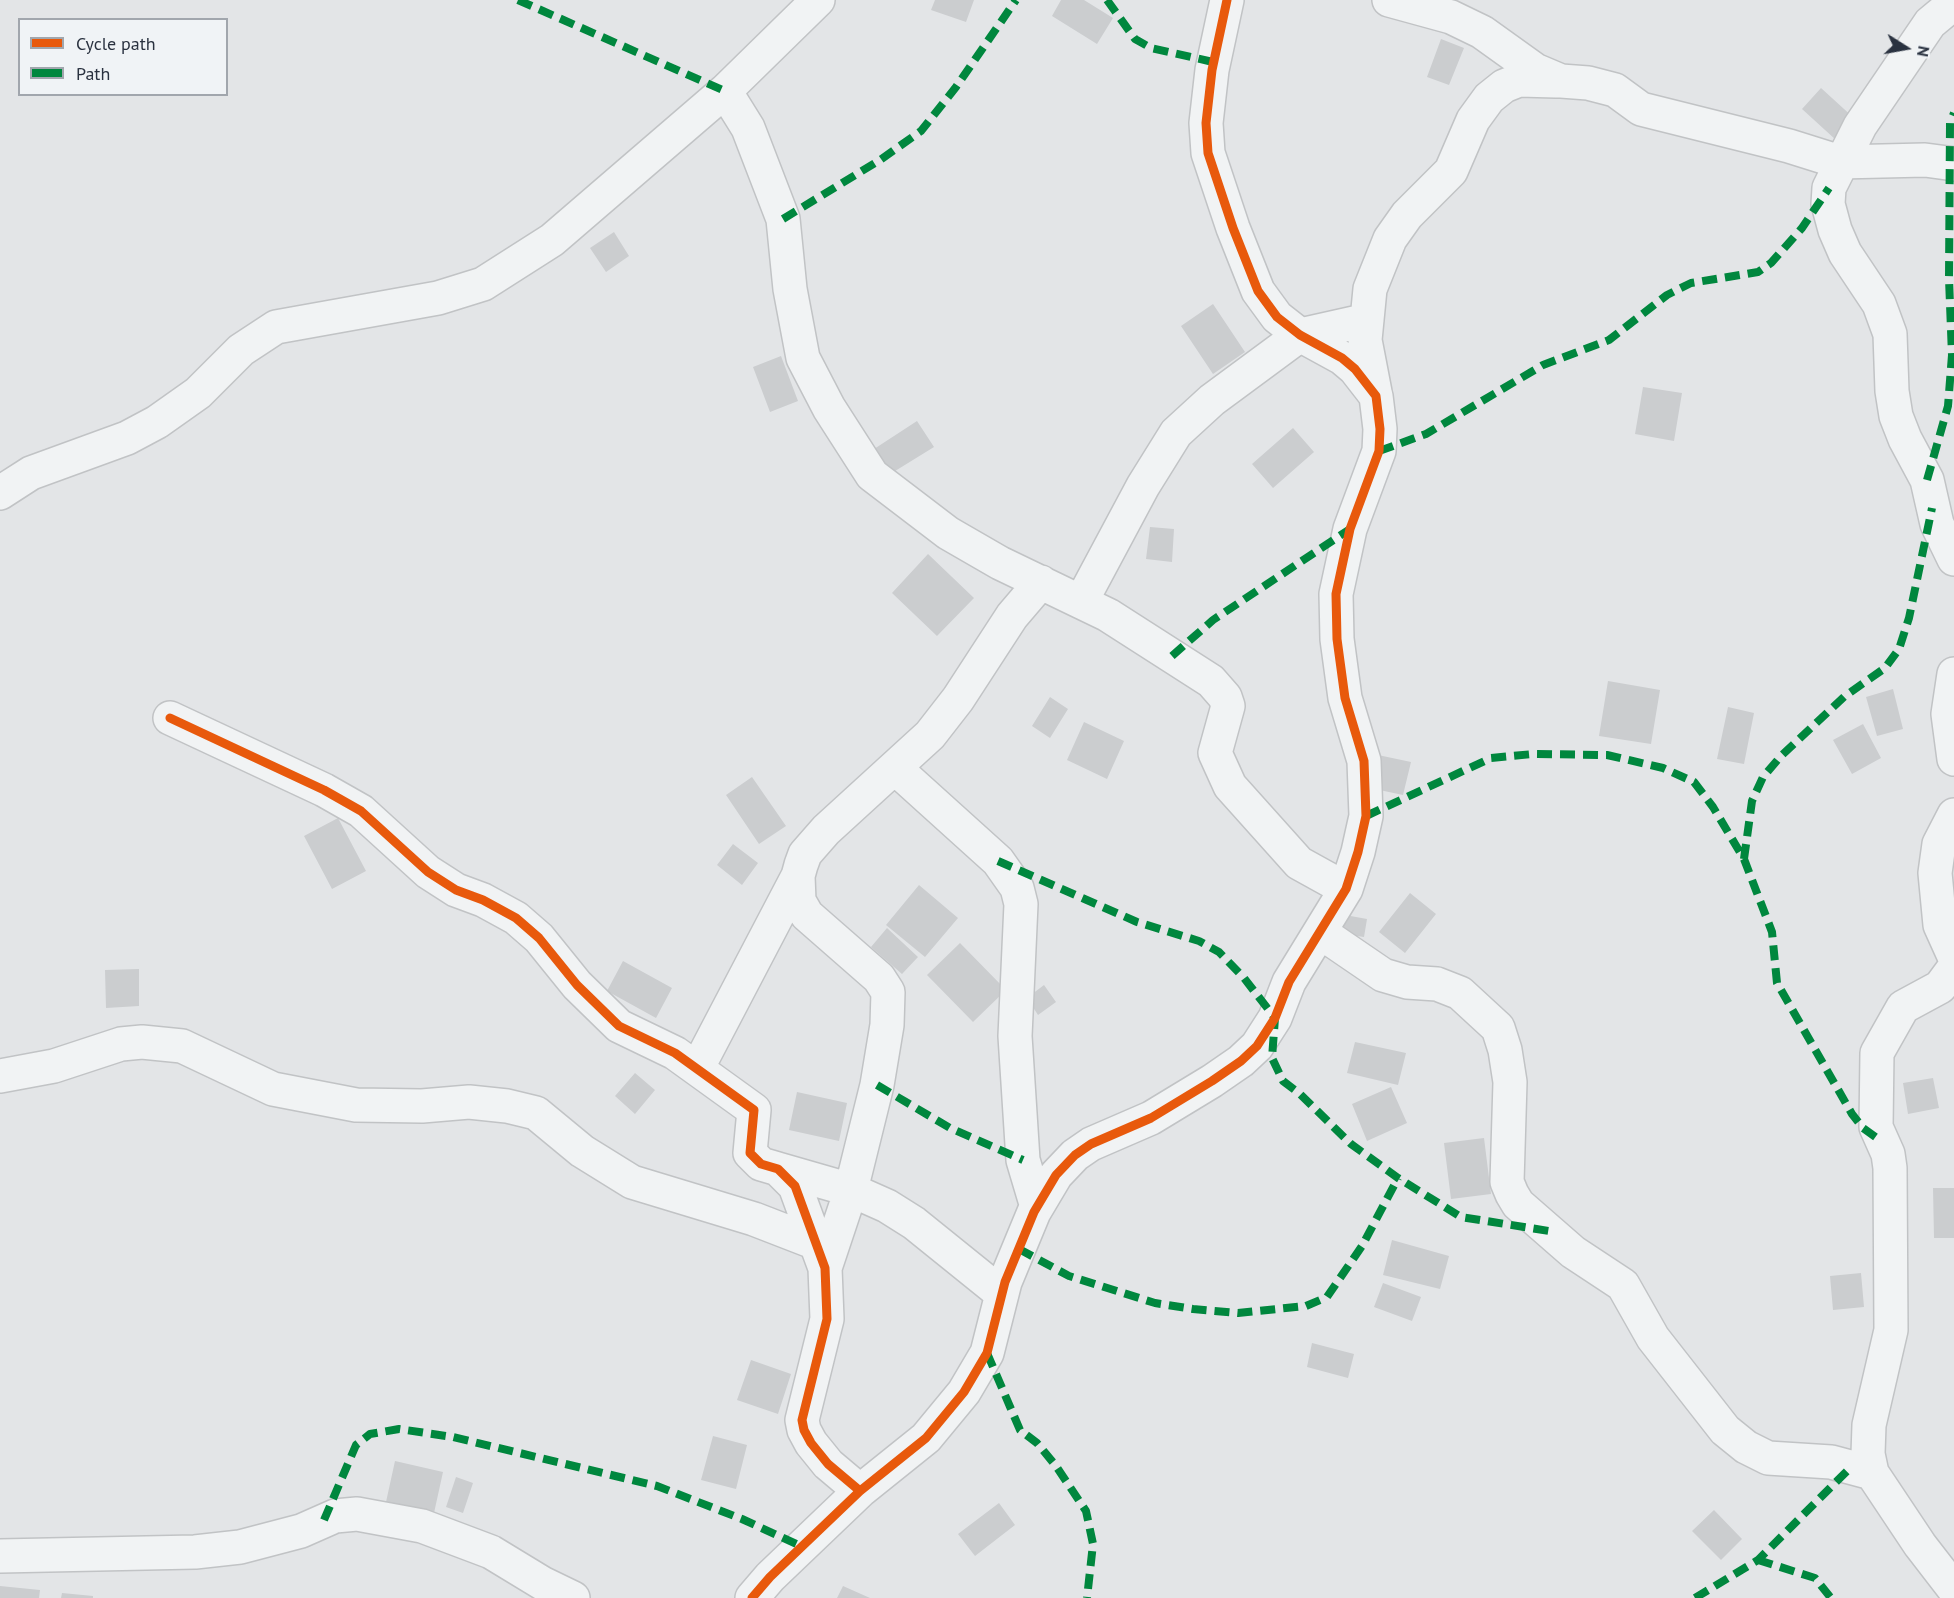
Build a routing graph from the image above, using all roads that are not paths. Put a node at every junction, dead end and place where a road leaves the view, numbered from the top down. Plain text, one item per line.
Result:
1 (818, 0) edge
2 (1227, 0) edge
3 (1389, 0) edge
4 (1954, 3) edge
5 (1561, 81) junction
6 (725, 91) junction
7 (1840, 162) junction
8 (1954, 164) edge
9 (1367, 320) junction
10 (1300, 335) junction
11 (1376, 396) junction
12 (0, 493) edge
13 (1954, 559) edge
14 (1041, 582) junction
15 (1081, 602) junction
16 (1954, 674) edge
17 (170, 718) dead end
18 (1954, 759) edge
19 (895, 768) junction
20 (1954, 815) edge
21 (798, 876) junction
22 (1346, 889) junction
23 (1320, 932) junction
24 (1954, 956) edge
25 (1954, 968) edge
26 (698, 1067) junction
27 (0, 1076) edge
28 (778, 1169) junction
29 (851, 1190) junction
30 (1037, 1207) junction
31 (821, 1256) junction
32 (1002, 1294) junction
33 (1872, 1473) junction
34 (860, 1491) junction
35 (0, 1556) edge
36 (1954, 1589) edge
37 (573, 1598) edge
38 (752, 1598) edge

1 - 6 street
2 - 10 street
3 - 5 street
4 - 7 street
5 - 7 street
5 - 9 street
6 - 12 street
6 - 14 street
7 - 8 street
7 - 13 street
9 - 10 street
9 - 11 street
10 - 11 street
10 - 15 street
11 - 22 street
14 - 15 street
14 - 19 street
15 - 22 street
16 - 18 street
17 - 26 street
19 - 21 street
19 - 30 street
20 - 24 street
21 - 26 street
21 - 29 street
22 - 23 street
23 - 30 street
23 - 33 street
25 - 33 street
26 - 28 street
27 - 31 street
28 - 29 street
28 - 31 street
29 - 31 street
29 - 32 street
30 - 32 street
31 - 34 street
32 - 34 street
33 - 36 street
34 - 38 street
35 - 37 street

